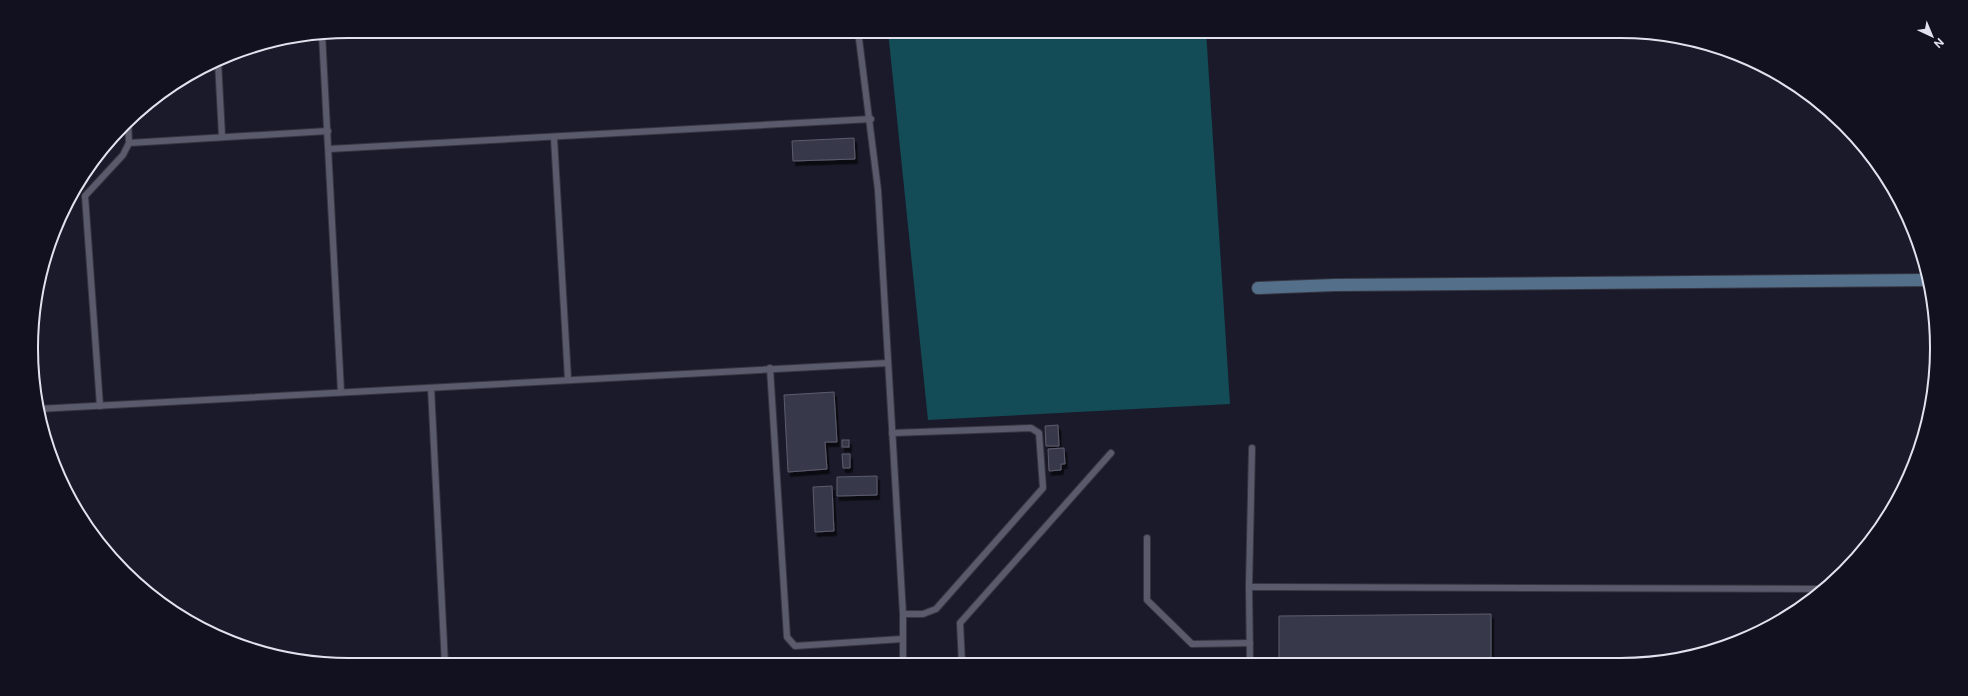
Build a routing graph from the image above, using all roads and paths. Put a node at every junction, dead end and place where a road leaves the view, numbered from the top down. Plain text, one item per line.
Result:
1 (859, 38) edge
2 (322, 40) edge
3 (218, 67) edge
4 (870, 119) junction
5 (128, 130) edge
6 (328, 131) junction
7 (222, 136) junction
8 (554, 138) junction
9 (129, 143) junction
10 (329, 149) junction
11 (1922, 280) edge
12 (1258, 288) dead end
13 (888, 363) junction
14 (770, 368) junction
15 (568, 380) junction
16 (431, 388) junction
17 (341, 392) junction
18 (100, 406) junction
19 (44, 409) edge
20 (892, 433) junction
21 (1252, 448) dead end
22 (1111, 453) dead end
23 (1147, 538) dead end
24 (1249, 587) junction
25 (1815, 589) edge
26 (903, 614) junction
27 (902, 639) junction
28 (1250, 643) junction
29 (445, 658) edge
30 (903, 658) edge
31 (962, 658) edge
32 (1250, 658) edge

1 - 4 lane
2 - 6 lane
3 - 7 lane
4 - 8 lane
4 - 13 lane
5 - 9 lane
6 - 7 lane
6 - 10 lane
7 - 9 lane
8 - 10 lane
8 - 15 lane
9 - 18 lane
10 - 17 lane
11 - 12 street
13 - 14 lane
13 - 20 lane
14 - 15 lane
14 - 27 lane
15 - 16 lane
16 - 17 lane
16 - 29 lane
17 - 18 lane
18 - 19 lane
20 - 26 lane
20 - 26 lane
21 - 24 lane
22 - 31 lane
23 - 28 lane
24 - 25 lane
24 - 28 lane
26 - 27 lane
27 - 30 lane
28 - 32 lane

